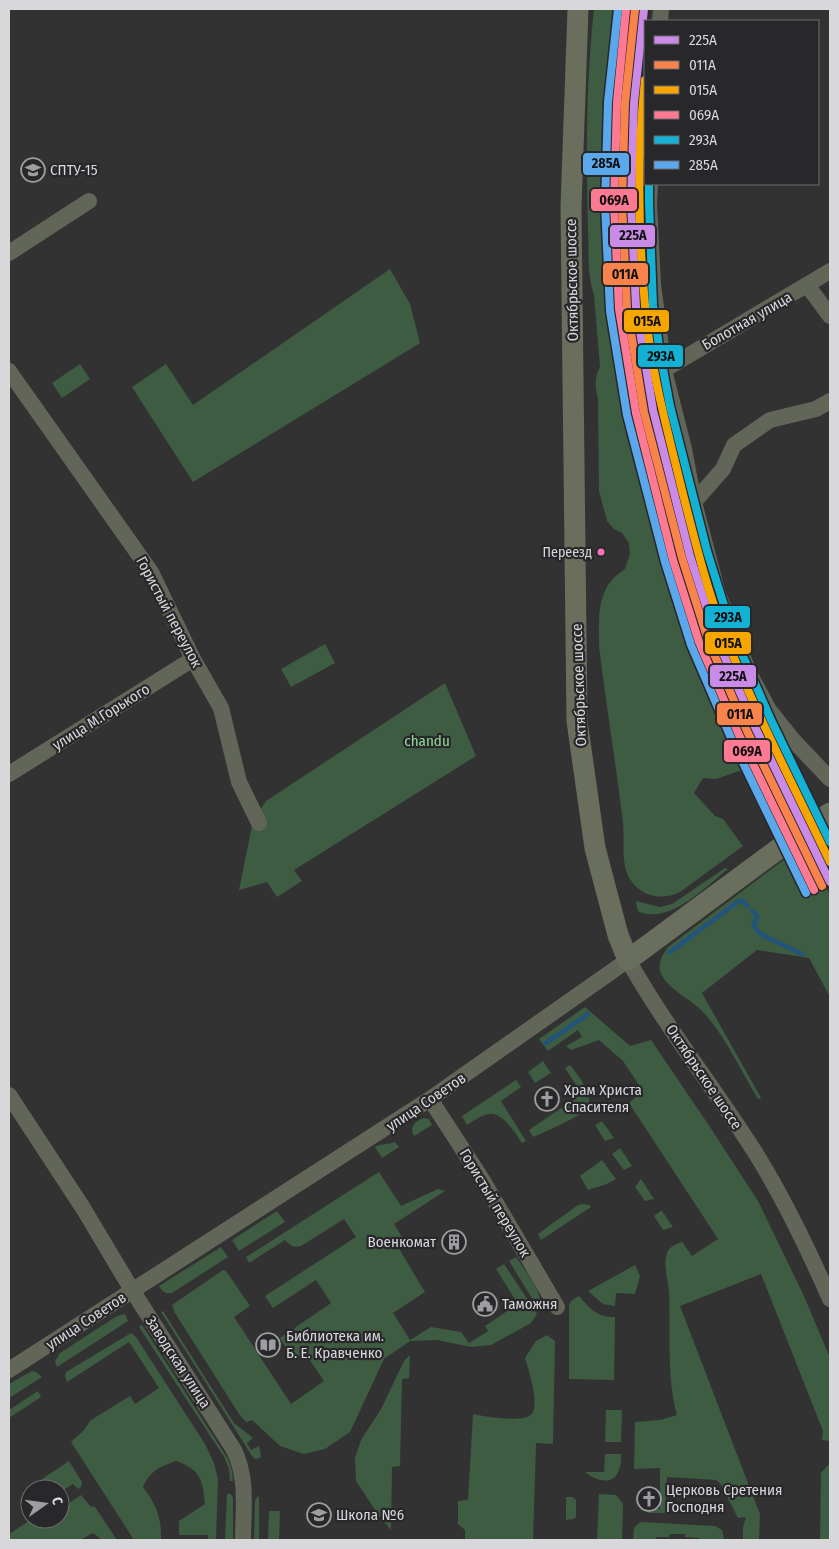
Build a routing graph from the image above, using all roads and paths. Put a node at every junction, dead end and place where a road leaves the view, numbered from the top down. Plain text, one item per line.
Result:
1 (578, 9) edge
2 (650, 185) edge
3 (89, 201) dead end
4 (9, 253) edge
5 (830, 271) edge
6 (807, 286) junction
7 (830, 316) edge
8 (664, 370) junction
9 (9, 371) edge
10 (830, 401) edge
11 (694, 502) junction
12 (193, 659) junction
13 (9, 774) edge
14 (830, 779) edge
15 (830, 813) edge
16 (259, 822) dead end
17 (628, 960) junction
18 (9, 1095) edge
19 (430, 1100) junction
20 (132, 1290) junction
21 (830, 1300) edge
22 (557, 1307) dead end
23 (9, 1370) edge
24 (243, 1540) edge

1 - 17 main road, Октябрьское шоссе
2 - 8 street
3 - 4 street
5 - 6 street, Болотная улица
6 - 7 street
6 - 8 street, Болотная улица
8 - 11 street
9 - 12 street, Гористый переулок
10 - 11 street
11 - 14 street
12 - 13 street, улица М.Горького
12 - 16 street, Гористый переулок
15 - 17 main road, улица Советов
17 - 19 street, улица Советов
17 - 21 street, Октябрьское шоссе
18 - 20 street, Заводская улица
19 - 20 street, улица Советов
19 - 22 street, Гористый переулок
20 - 23 street, улица Советов
20 - 24 street, Заводская улица

